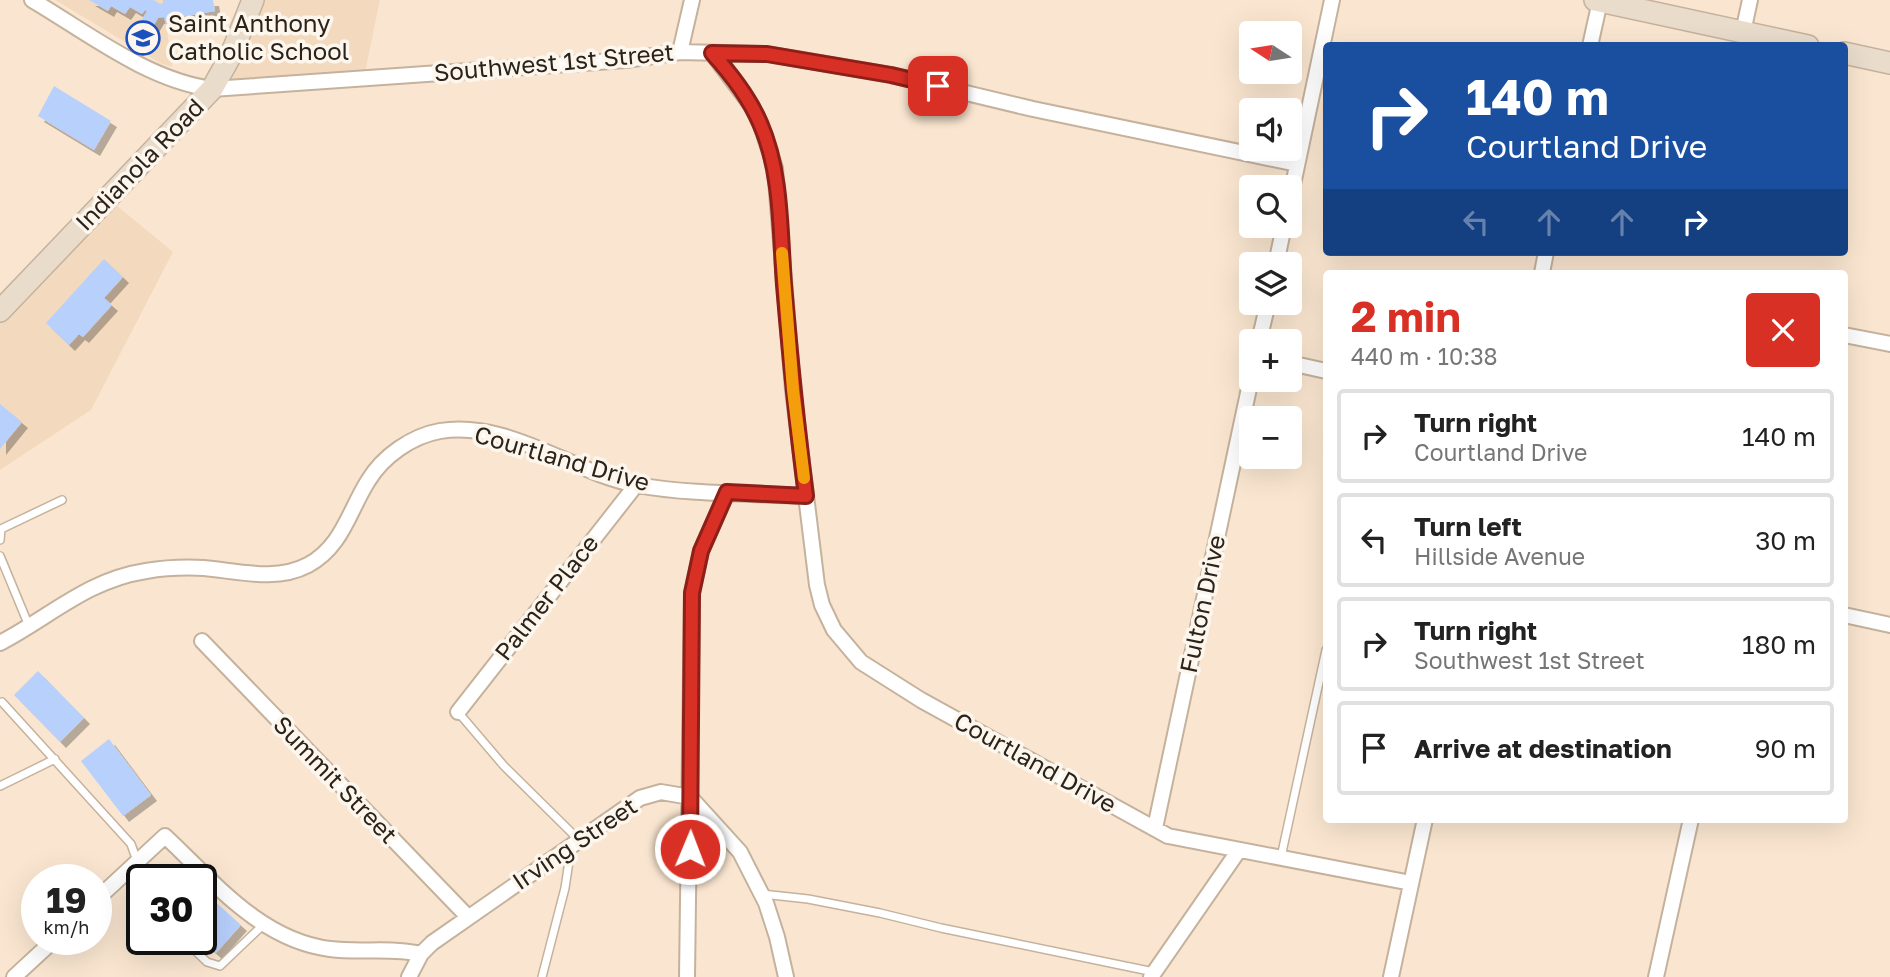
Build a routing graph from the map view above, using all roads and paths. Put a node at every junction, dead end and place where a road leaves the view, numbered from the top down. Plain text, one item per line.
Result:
1 (32, 0) edge
2 (253, 0) edge
3 (692, 0) edge
4 (1332, 0) edge
5 (1598, 0) edge
6 (1750, 0) edge
7 (1743, 32) junction
8 (1323, 42) edge
9 (1323, 42) edge
10 (1591, 42) edge
11 (1789, 42) edge
12 (680, 52) junction
13 (712, 53) junction
14 (1848, 54) edge
15 (1890, 63) edge
16 (212, 89) junction
17 (1297, 164) junction
18 (1295, 175) edge
19 (0, 311) edge
20 (1848, 336) edge
21 (1890, 344) edge
22 (1302, 366) edge
23 (1323, 370) edge
24 (1248, 392) edge
25 (636, 485) junction
26 (727, 492) junction
27 (806, 496) junction
28 (62, 500) dead end
29 (0, 540) edge
30 (0, 556) edge
31 (1848, 616) edge
32 (1890, 625) edge
33 (29, 626) junction
34 (202, 641) dead end
35 (0, 643) edge
36 (1323, 664) edge
37 (2, 702) dead end
38 (457, 712) joint
39 (55, 759) junction
40 (0, 786) edge
41 (690, 797) junction
42 (1424, 823) edge
43 (1690, 823) edge
44 (1155, 828) junction
45 (575, 843) junction
46 (1239, 850) junction
47 (1281, 858) junction
48 (133, 864) edge
49 (135, 864) edge
50 (195, 864) edge
51 (126, 872) edge
52 (217, 883) edge
53 (1411, 883) junction
54 (112, 885) edge
55 (761, 894) junction
56 (468, 917) junction
57 (264, 925) junction
58 (421, 954) junction
59 (38, 955) edge
60 (200, 955) edge
61 (1153, 975) edge
62 (14, 977) edge
63 (409, 977) edge
64 (542, 977) edge
65 (687, 977) edge
66 (786, 977) edge
67 (1391, 977) edge
68 (1656, 977) edge

1 - 16 street, Southwest 1st Street
2 - 16 main road, Indianola Road
3 - 12 street
4 - 8 street
5 - 7 main road
5 - 10 street
6 - 7 street
7 - 11 main road
9 - 17 street
12 - 13 street, Southwest 1st Street
12 - 16 street, Southwest 1st Street
13 - 17 street, Southwest 1st Street
13 - 27 street
14 - 15 main road
16 - 19 main road, Indianola Road
17 - 18 street
20 - 21 street
22 - 23 street
24 - 44 street, Fulton Drive
25 - 26 street, Courtland Drive
25 - 33 street, Courtland Drive
25 - 38 street, Palmer Place
26 - 27 street, Courtland Drive
26 - 41 street
27 - 44 street, Courtland Drive
28 - 29 lane
30 - 33 lane
31 - 32 street
33 - 35 street, Courtland Drive
34 - 56 street, Summit Street
36 - 47 lane
37 - 39 lane
38 - 45 lane
39 - 40 lane
39 - 48 lane
41 - 45 street, Irving Street
41 - 55 street
41 - 65 street
42 - 53 street
43 - 68 street
44 - 46 street, Courtland Drive
45 - 56 street, Irving Street
45 - 64 lane
46 - 47 street, Courtland Drive
46 - 61 street
47 - 53 street, Courtland Drive
49 - 50 street
51 - 54 street
52 - 57 street
53 - 67 street
55 - 61 lane
55 - 66 street
56 - 58 street, Irving Street
57 - 58 street
57 - 60 lane
58 - 63 street
59 - 62 street

